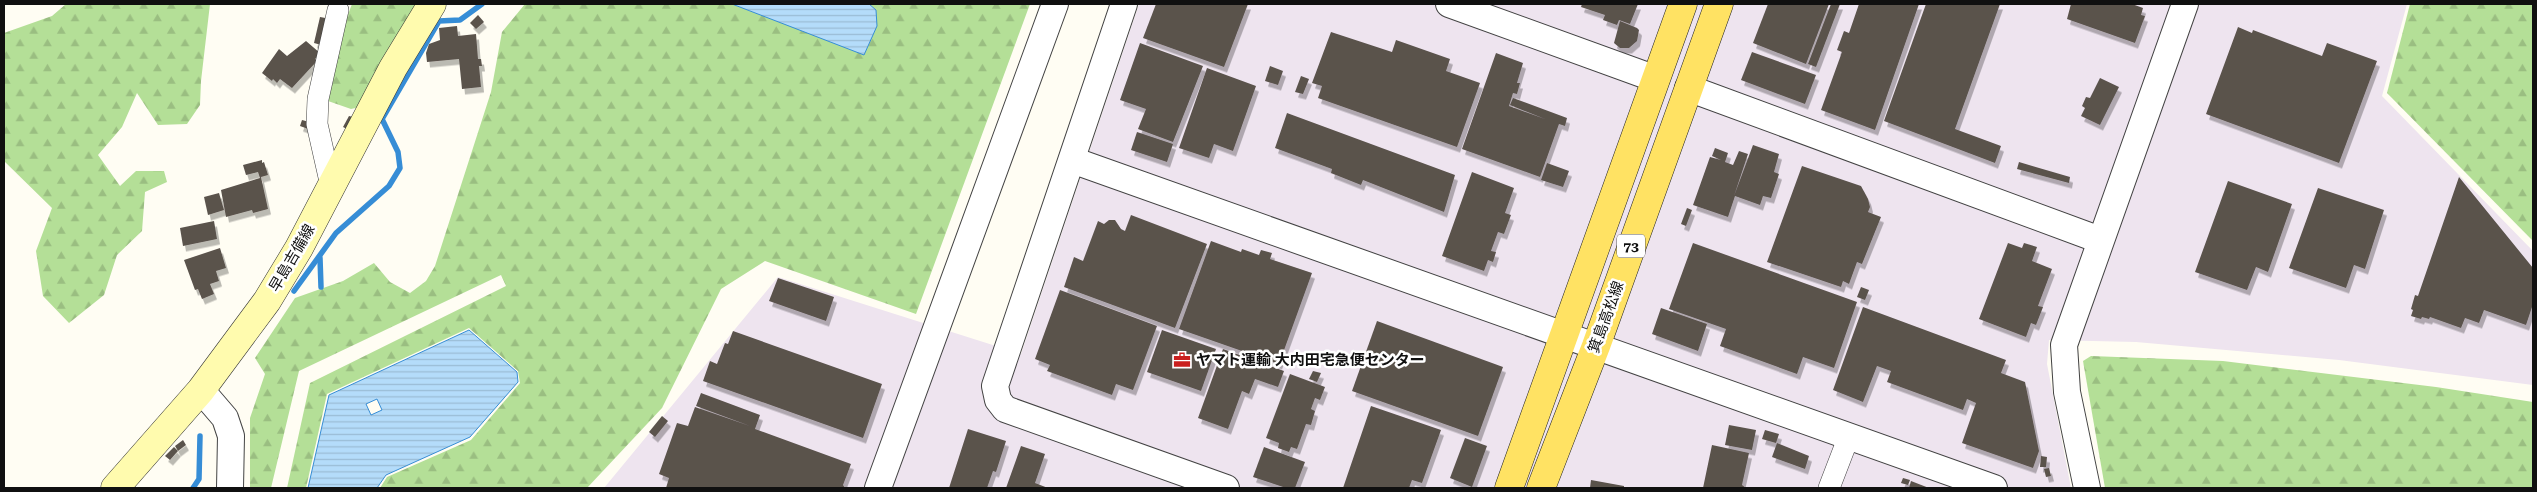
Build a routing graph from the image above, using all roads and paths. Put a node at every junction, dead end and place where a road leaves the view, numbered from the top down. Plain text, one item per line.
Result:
1 (432, 4) edge
2 (1055, 4) edge
3 (1124, 4) edge
4 (1449, 4) edge
5 (1683, 4) edge
6 (1719, 4) edge
7 (2185, 4) edge
8 (338, 10) dead end
9 (1656, 79) junction
10 (1688, 88) junction
11 (1072, 160) junction
12 (331, 186) junction
13 (2100, 240) junction
14 (1564, 335) junction
15 (1596, 346) junction
16 (201, 390) junction
17 (1849, 436) junction
18 (115, 488) edge
19 (230, 488) edge
20 (878, 488) edge
21 (1226, 488) edge
22 (1509, 488) edge
23 (1541, 488) edge
24 (1829, 488) edge
25 (1994, 488) edge
26 (2087, 488) edge

1 - 12 main road, 早島吉備線
2 - 20 street
3 - 11 street
4 - 9 street
5 - 9 main road, 73
6 - 10 main road, 箕島高松線 / 73
7 - 13 street
8 - 12 street
9 - 14 main road, 73
10 - 13 street
10 - 15 main road, 箕島高松線 / 73
11 - 14 street
11 - 21 street
12 - 16 main road, 早島吉備線
13 - 26 street
14 - 15 street
14 - 22 main road, 73
15 - 17 street
15 - 23 main road, 箕島高松線 / 73
16 - 18 main road, 早島吉備線
16 - 19 street
17 - 24 street
17 - 25 street

